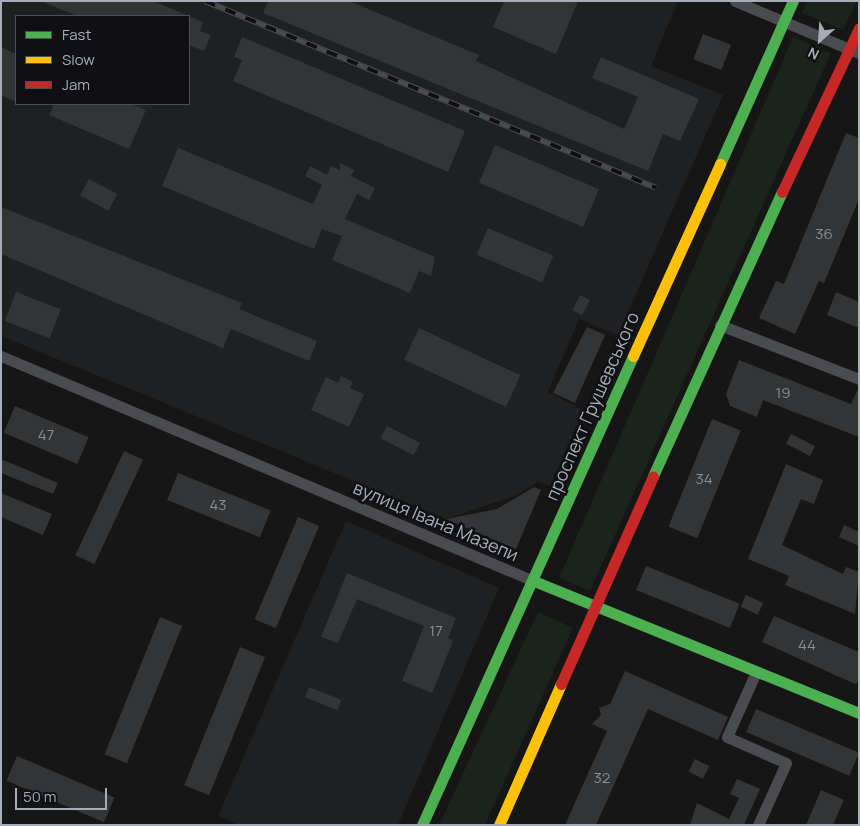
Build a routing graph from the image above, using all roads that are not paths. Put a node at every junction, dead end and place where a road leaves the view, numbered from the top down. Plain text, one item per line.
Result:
1 (735, 1) edge
2 (793, 1) edge
3 (784, 21) junction
4 (859, 28) edge
5 (854, 51) edge
6 (720, 324) junction
7 (1, 356) edge
8 (859, 379) edge
9 (534, 581) junction
10 (596, 608) junction
11 (756, 672) junction
12 (859, 713) edge
13 (422, 825) edge
14 (499, 825) edge
15 (758, 825) edge

1 - 3 street
2 - 3 main road, проспект Грушевського
3 - 5 street
3 - 9 main road, проспект Грушевського
4 - 5 main road
5 - 6 main road
6 - 8 street
6 - 10 main road
7 - 9 street, вулиця Івана Мазепи
9 - 10 main road, вулиця Івана Мазепи
9 - 13 main road, проспект Грушевського
10 - 11 main road, вулиця Івана Мазепи
10 - 14 main road
11 - 12 main road, вулиця Івана Мазепи
11 - 15 street

